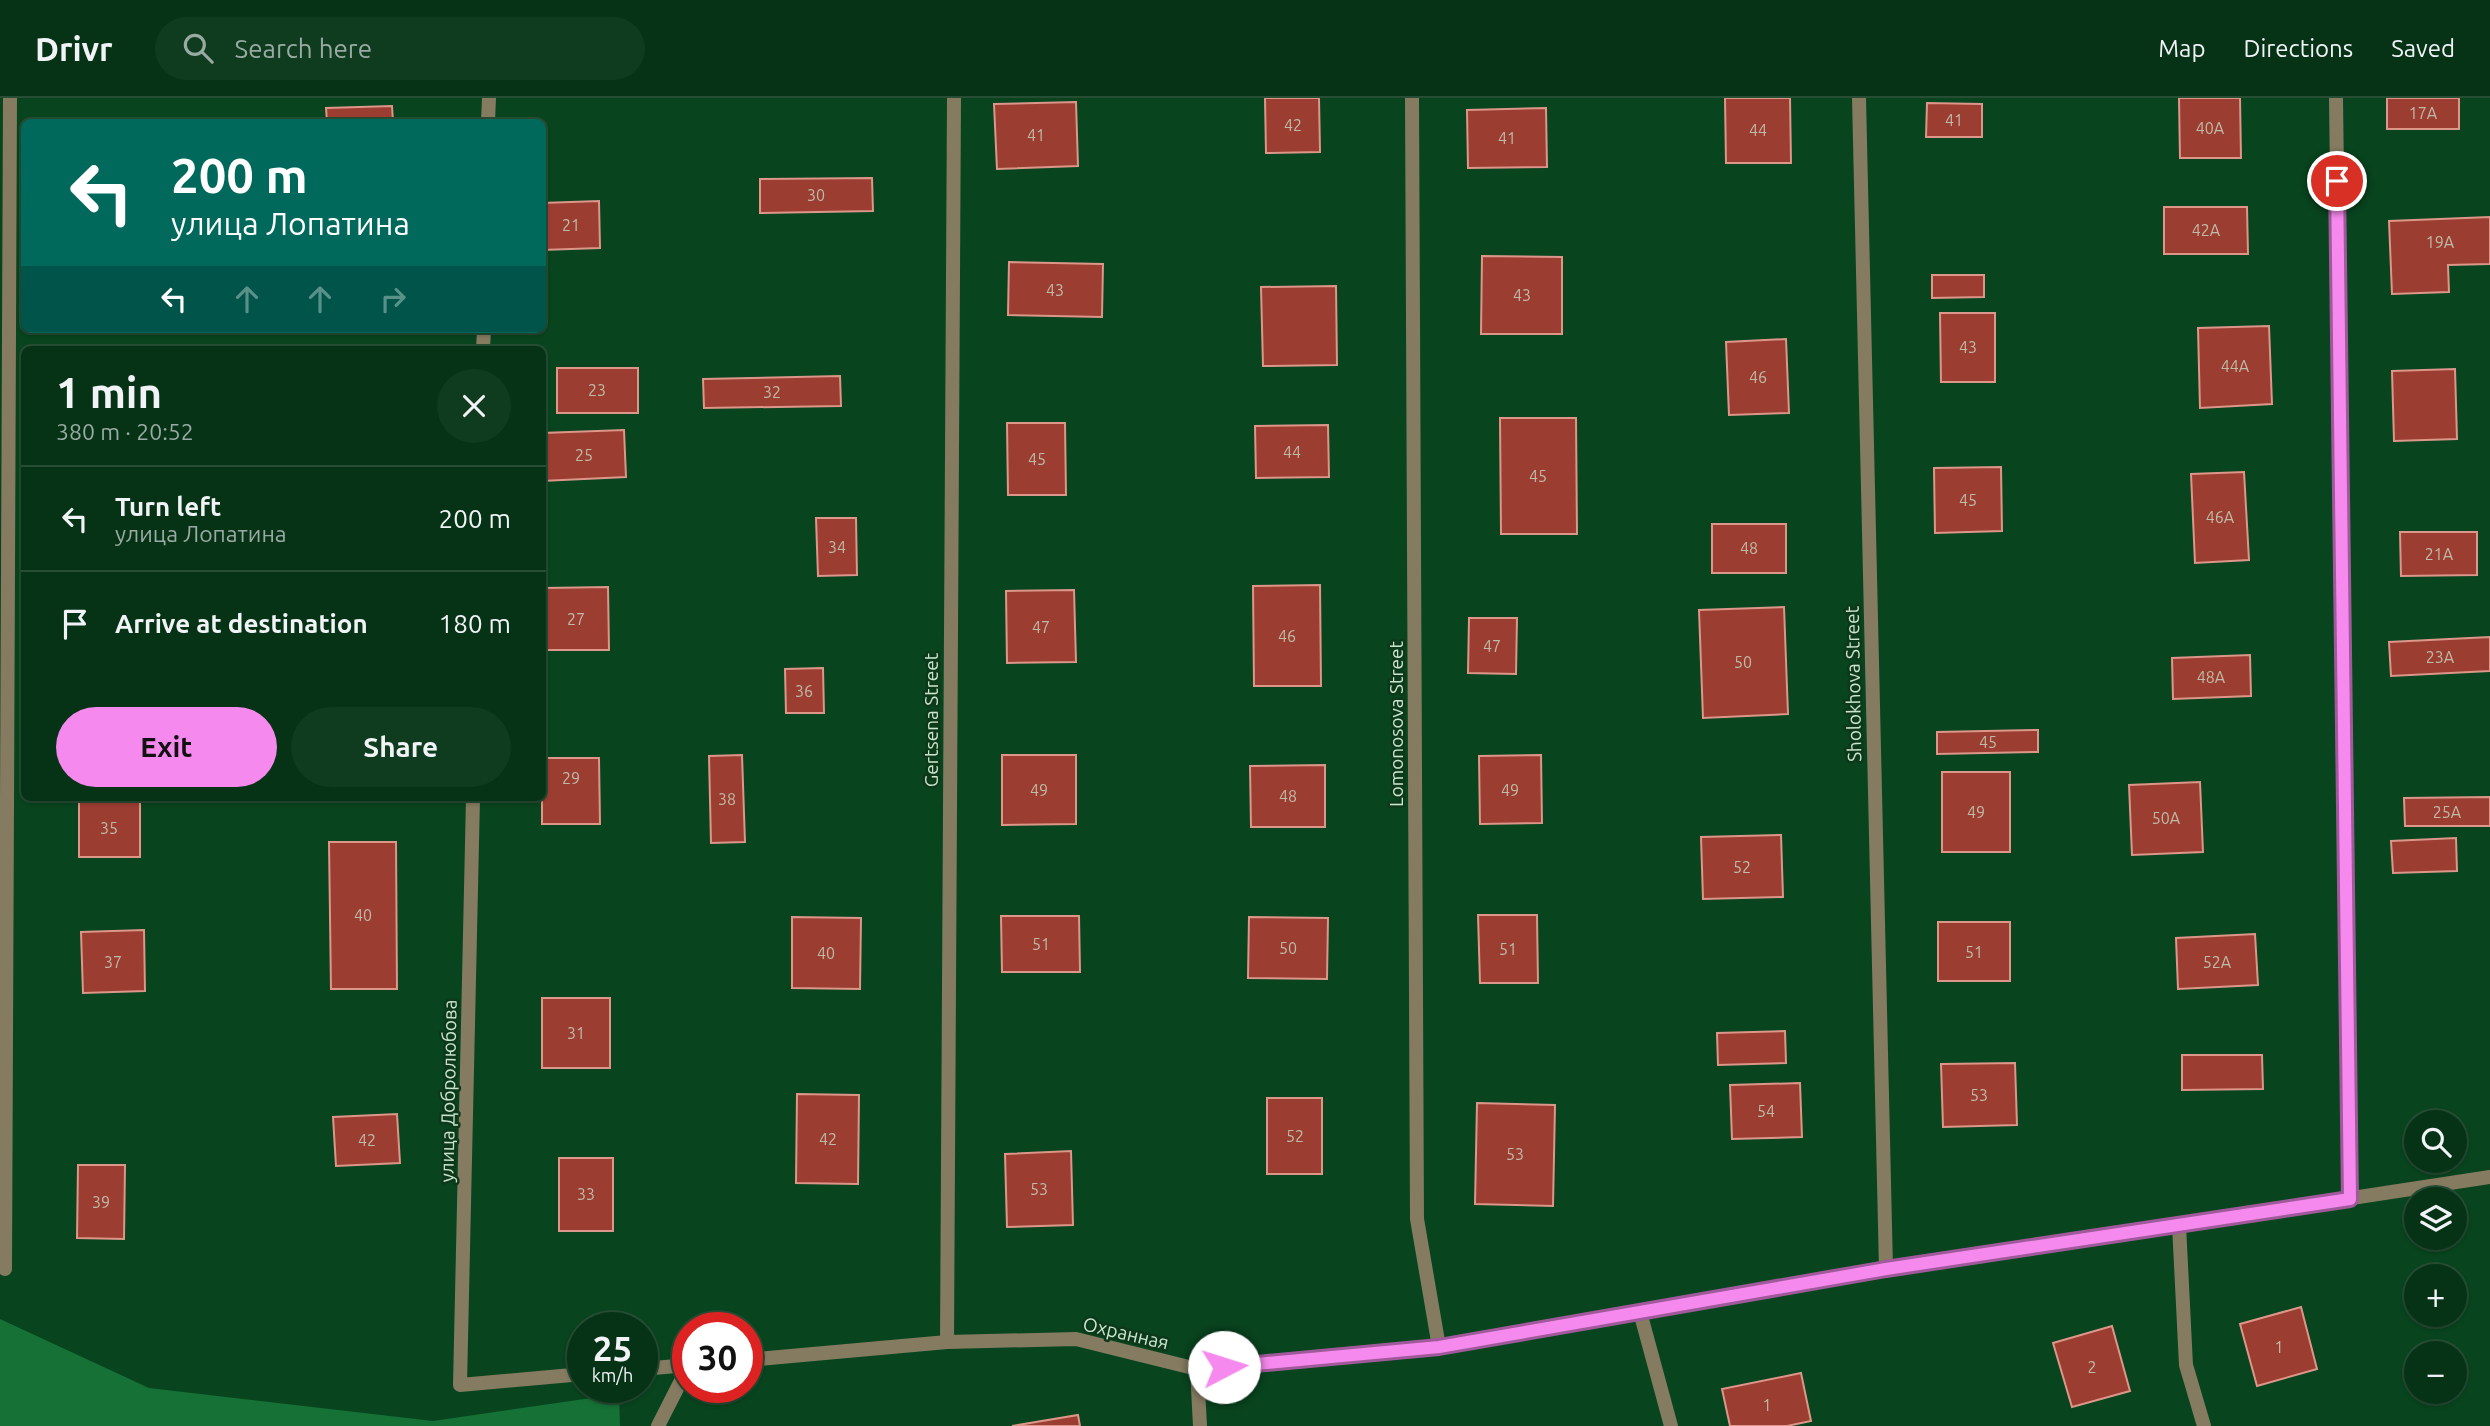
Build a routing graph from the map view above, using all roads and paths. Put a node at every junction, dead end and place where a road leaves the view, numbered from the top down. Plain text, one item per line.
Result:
1 (10, 98) edge
2 (489, 98) edge
3 (954, 98) edge
4 (1412, 98) edge
5 (1859, 98) edge
6 (2336, 98) edge
7 (488, 119) edge
8 (473, 801) edge
9 (2490, 1177) edge
10 (2350, 1199) junction
11 (2179, 1225) junction
12 (5, 1269) dead end
13 (1886, 1269) junction
14 (1640, 1312) junction
15 (947, 1342) junction
16 (1439, 1347) junction
17 (763, 1359) edge
18 (1197, 1370) junction
19 (567, 1375) edge
20 (672, 1398) edge
21 (658, 1426) edge
22 (1200, 1426) edge
23 (1671, 1426) edge
24 (2204, 1426) edge

1 - 12 street
2 - 7 street
3 - 15 street, Gertsena Street
4 - 16 street, Lomonosova Street
5 - 13 street, Sholokhova Street
6 - 10 street
8 - 19 street, улица Добролюбова
9 - 10 street, Охранная
10 - 11 street, Охранная
11 - 13 street, Охранная
11 - 24 street
13 - 14 street, Охранная
14 - 16 street, Охранная
14 - 23 street
15 - 17 street, Охранная
15 - 18 street, Охранная
16 - 18 street, Охранная
18 - 22 street
20 - 21 street

